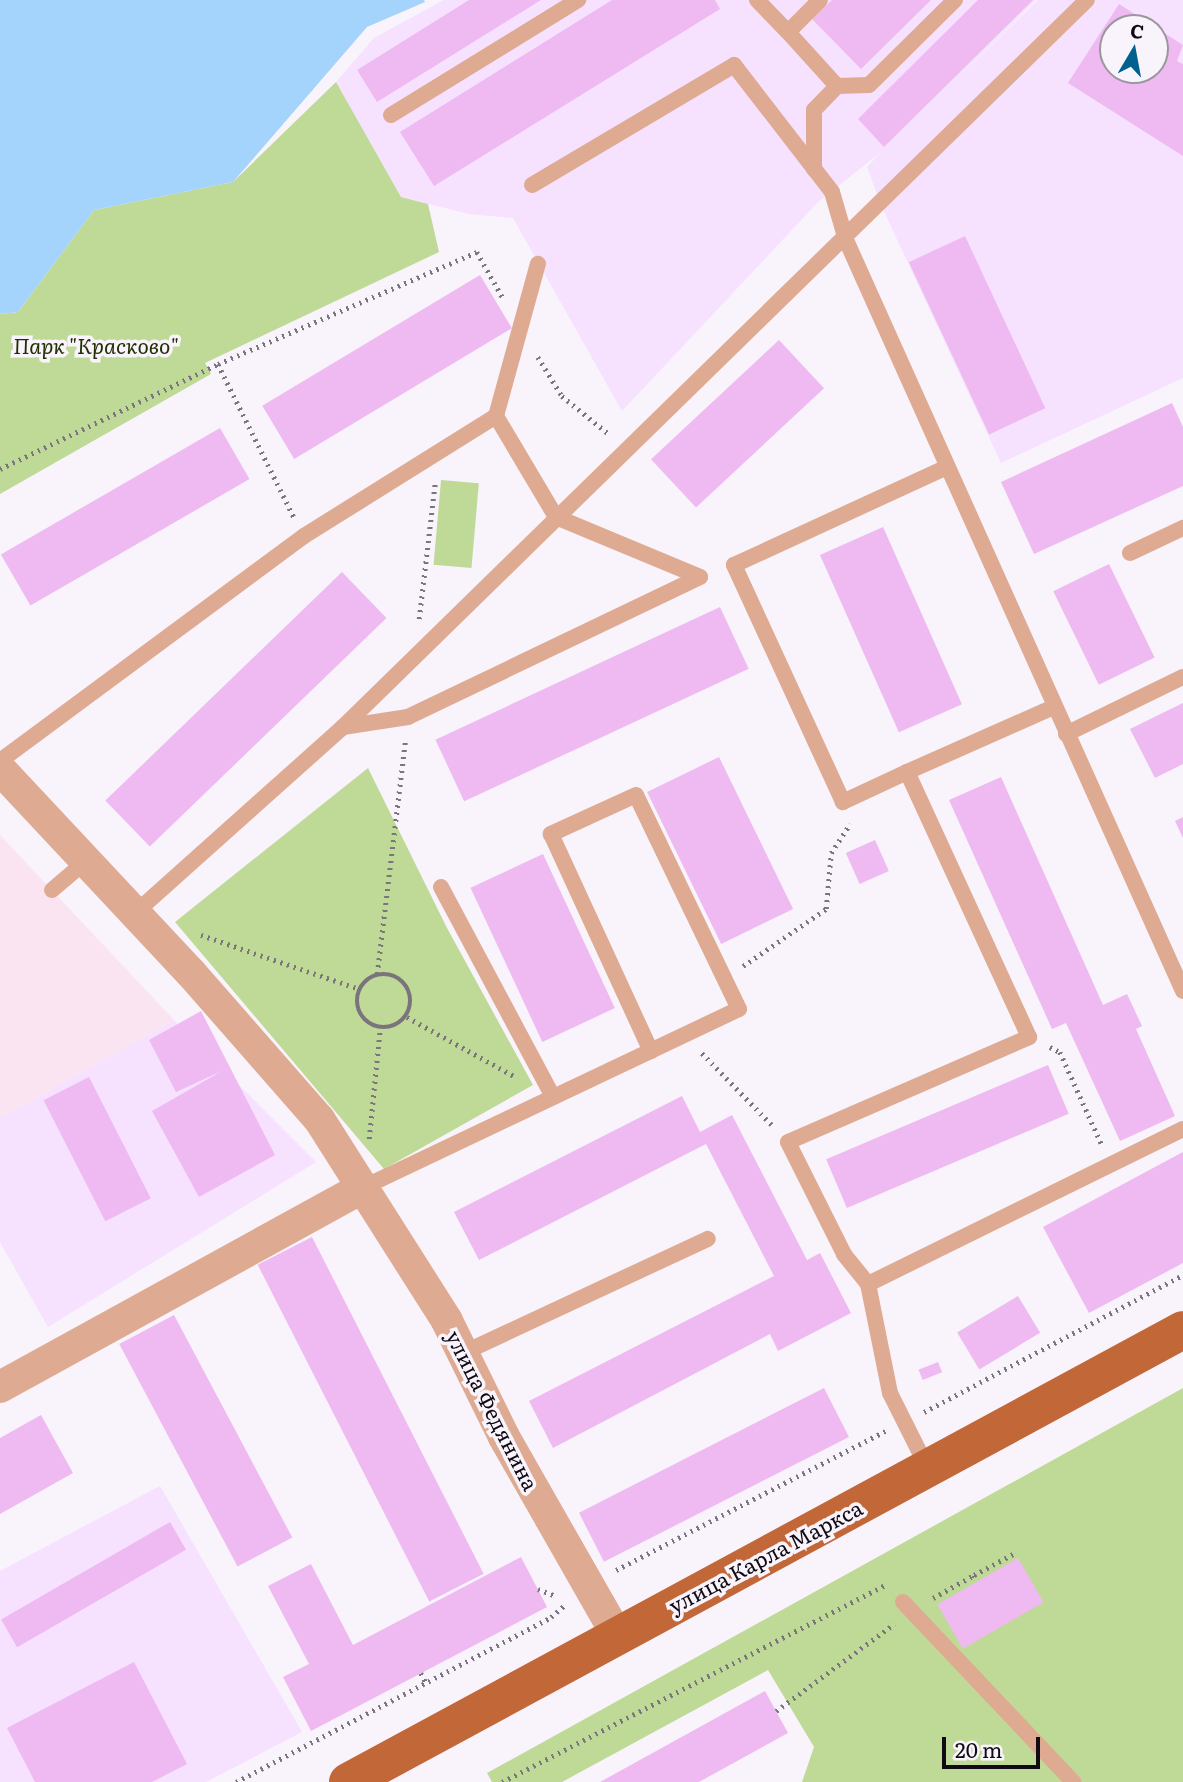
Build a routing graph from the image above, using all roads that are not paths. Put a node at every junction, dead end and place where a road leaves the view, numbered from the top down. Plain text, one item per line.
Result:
1 (578, 0) edge
2 (757, 0) edge
3 (820, 0) edge
4 (955, 0) edge
5 (1087, 0) edge
6 (788, 32) junction
7 (837, 86) junction
8 (391, 115) dead end
9 (814, 169) junction
10 (532, 184) dead end
11 (846, 240) junction
12 (538, 264) dead end
13 (496, 416) junction
14 (947, 467) junction
15 (556, 517) junction
16 (1183, 528) edge
17 (1130, 553) dead end
18 (1183, 677) edge
19 (1054, 707) junction
20 (343, 727) junction
21 (1066, 734) junction
22 (0, 761) edge
23 (0, 769) edge
24 (907, 772) junction
25 (85, 862) junction
26 (442, 887) dead end
27 (52, 890) dead end
28 (135, 913) junction
29 (1183, 991) edge
30 (651, 1051) junction
31 (553, 1097) junction
32 (1183, 1129) edge
33 (364, 1187) junction
34 (708, 1239) dead end
35 (868, 1284) junction
36 (1183, 1331) edge
37 (463, 1353) junction
38 (0, 1387) edge
39 (928, 1467) junction
40 (907, 1607) road end
41 (617, 1635) junction
42 (348, 1782) edge
43 (1073, 1782) edge

1 - 8 lane
2 - 6 lane
3 - 6 lane
4 - 7 lane
5 - 11 lane
6 - 7 lane
7 - 9 lane
9 - 10 lane
9 - 11 lane
11 - 14 lane
11 - 15 lane
12 - 13 lane
13 - 15 lane
13 - 22 lane
14 - 19 lane
14 - 24 lane
15 - 20 lane
15 - 20 lane
16 - 17 lane
18 - 21 lane
19 - 21 lane
19 - 24 lane
20 - 28 lane
21 - 29 lane
23 - 25 street, улица Федянина
24 - 35 lane
25 - 27 lane
25 - 28 street, улица Федянина
26 - 31 lane
28 - 33 street, улица Федянина
30 - 30 lane
30 - 31 lane
31 - 33 lane
32 - 35 lane
33 - 37 street, улица Федянина
33 - 38 street
34 - 37 lane
35 - 39 lane
36 - 39 main road, улица Карла Маркса
37 - 41 street, улица Федянина
39 - 41 main road, улица Карла Маркса
40 - 43 lane
41 - 42 main road, улица Карла Маркса

